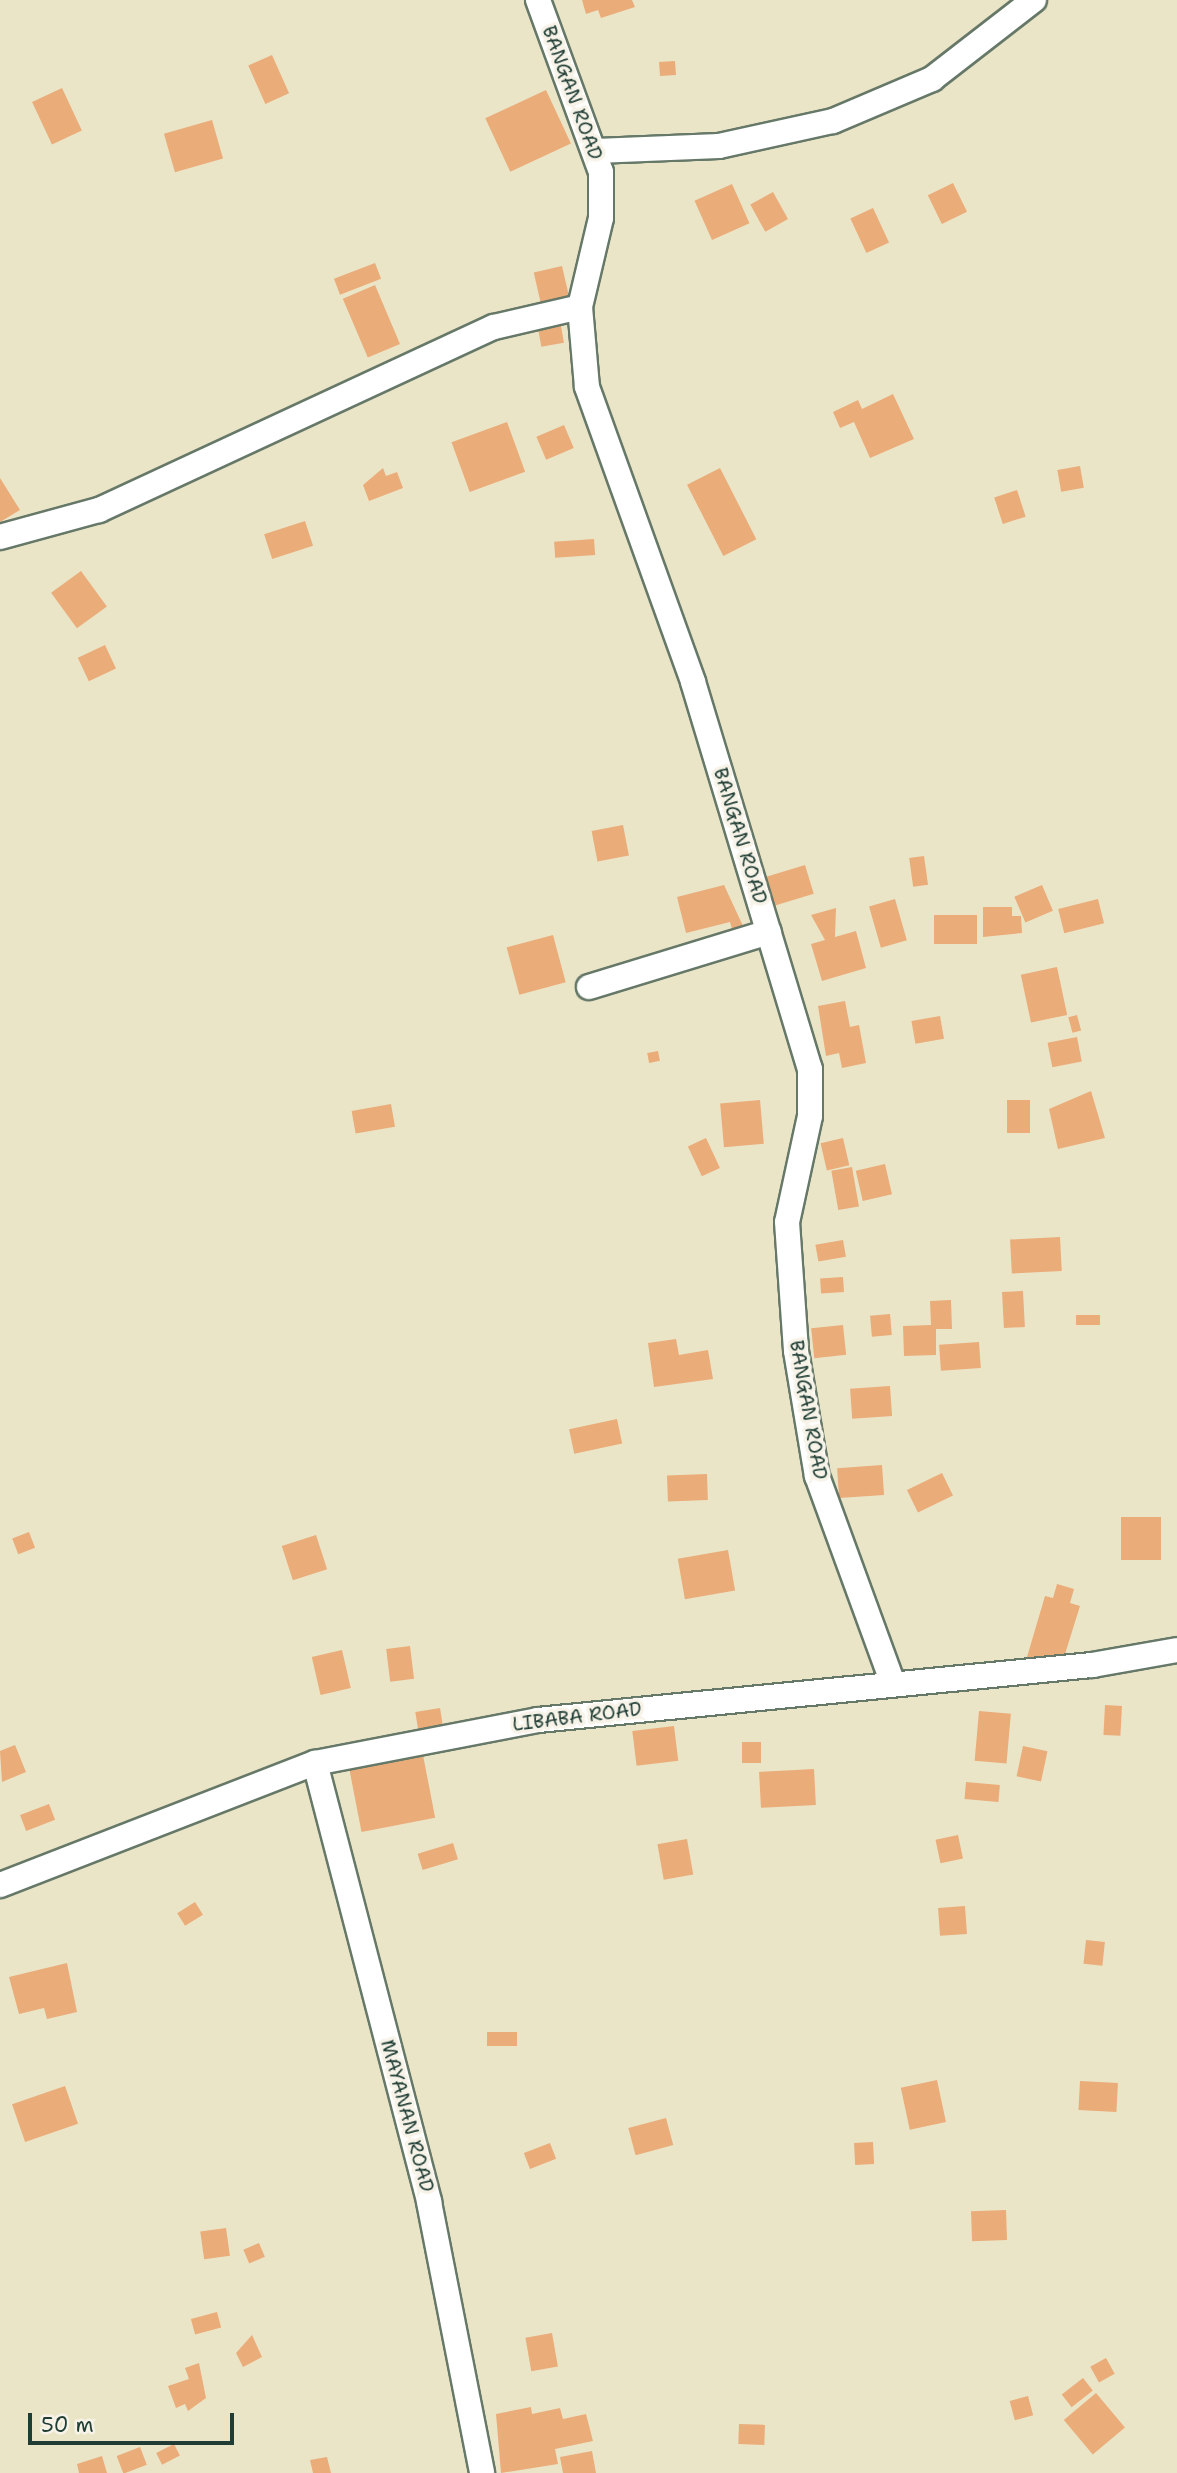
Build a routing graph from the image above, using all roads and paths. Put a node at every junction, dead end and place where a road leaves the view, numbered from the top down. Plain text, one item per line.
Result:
1 (538, 0) edge
2 (1034, 0) edge
3 (596, 151) junction
4 (580, 307) junction
5 (0, 537) edge
6 (769, 932) junction
7 (589, 987) dead end
8 (1177, 1650) edge
9 (892, 1684) junction
10 (315, 1763) junction
11 (0, 1885) edge
12 (482, 2473) edge

1 - 3 street, BANGAN ROAD
2 - 3 street
3 - 4 street, BANGAN ROAD
4 - 5 street
4 - 6 street, BANGAN ROAD
6 - 7 street
6 - 9 street, BANGAN ROAD
8 - 9 street, LIBABA ROAD
9 - 10 street, LIBABA ROAD
10 - 11 street, LIBABA ROAD
10 - 12 street, MAYANAN ROAD

